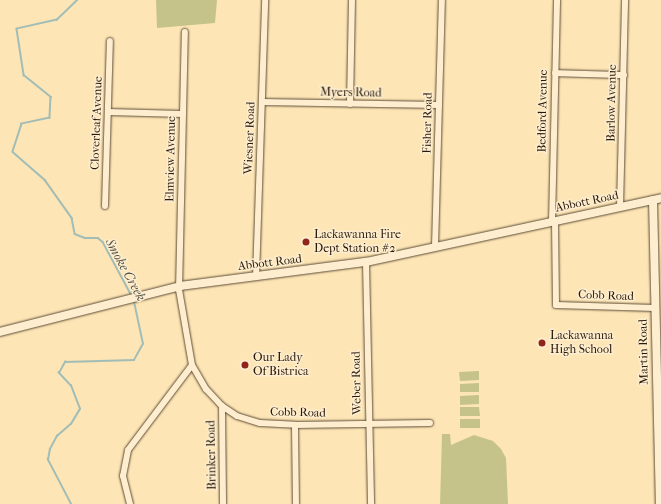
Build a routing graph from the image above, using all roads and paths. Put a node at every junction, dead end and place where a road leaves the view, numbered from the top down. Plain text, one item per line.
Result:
1 (265, 0) edge
2 (352, 0) edge
3 (442, 0) edge
4 (557, 0) edge
5 (625, 0) edge
6 (185, 32) dead end
7 (110, 41) dead end
8 (555, 73) junction
9 (624, 75) junction
10 (262, 102) junction
11 (350, 104) junction
12 (439, 105) junction
13 (108, 112) junction
14 (183, 114) junction
15 (657, 199) edge
16 (105, 206) dead end
17 (620, 207) junction
18 (553, 222) junction
19 (435, 247) junction
20 (366, 262) junction
21 (256, 277) junction
22 (180, 286) junction
23 (556, 305) joint
24 (655, 308) junction
25 (0, 332) edge
26 (192, 365) junction
27 (222, 406) junction
28 (430, 423) dead end
29 (369, 424) junction
30 (295, 425) junction
31 (660, 432) edge
32 (130, 504) edge
33 (223, 504) edge
34 (296, 504) edge
35 (371, 504) edge
36 (660, 504) edge

1 - 10 street, Wiesner Road
2 - 11 street
3 - 12 street, Fisher Road
4 - 8 street, Bedford Avenue
5 - 9 street, Barlow Avenue
6 - 14 street, Elmview Avenue
7 - 13 street, Cloverleaf Avenue
8 - 9 street
8 - 18 street, Bedford Avenue
9 - 17 street, Barlow Avenue
10 - 11 street, Myers Road
10 - 21 street, Wiesner Road
11 - 12 street, Myers Road
12 - 19 street, Fisher Road
13 - 14 street
13 - 16 street, Cloverleaf Avenue
14 - 22 street, Elmview Avenue
15 - 17 street, Abbott Road
15 - 24 street, Martin Road
17 - 18 street, Abbott Road
18 - 19 street, Abbott Road
18 - 23 street, Bedford Avenue
19 - 20 street, Abbott Road
20 - 21 street, Abbott Road
20 - 29 street, Weber Road
21 - 22 street, Abbott Road
22 - 25 street, Abbott Road
22 - 26 street, Elmview Avenue
23 - 24 street, Cobb Road
24 - 31 street, Martin Road
26 - 27 street, Cobb Road
26 - 32 street
27 - 30 street, Cobb Road
27 - 33 street, Brinker Road
28 - 29 street, Cobb Road
29 - 30 street, Cobb Road
29 - 35 street, Weber Road
30 - 34 street
31 - 36 street, Martin Road

